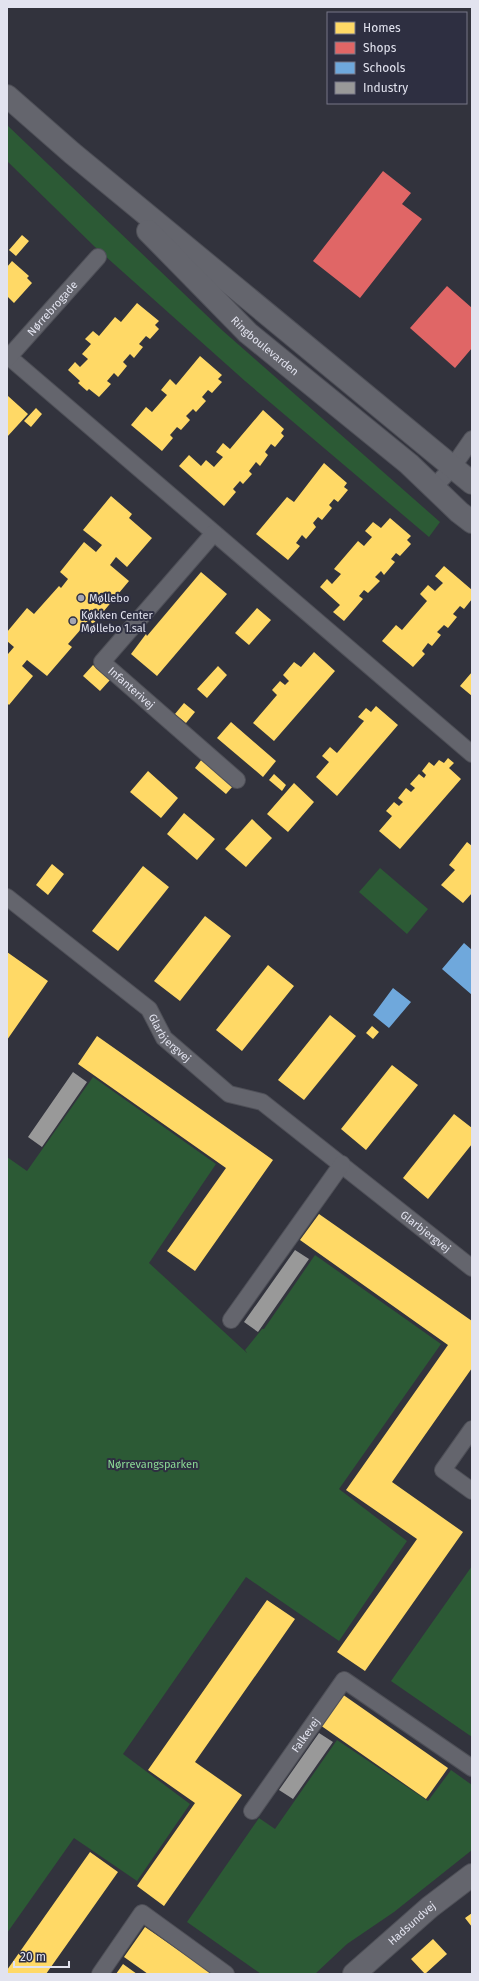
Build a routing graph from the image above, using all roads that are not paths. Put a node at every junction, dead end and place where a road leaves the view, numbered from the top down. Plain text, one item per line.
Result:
1 (7, 96) edge
2 (72, 153) junction
3 (98, 257) dead end
4 (8, 358) edge
5 (472, 439) edge
6 (452, 468) junction
7 (472, 483) edge
8 (433, 488) junction
9 (472, 522) edge
10 (214, 532) junction
11 (472, 754) edge
12 (237, 780) dead end
13 (7, 897) edge
14 (342, 1164) junction
15 (472, 1268) edge
16 (231, 1320) dead end
17 (472, 1429) edge
18 (472, 1491) edge
19 (472, 1768) edge
20 (252, 1811) dead end
21 (472, 1875) edge
22 (100, 1974) edge
23 (226, 1974) edge
24 (354, 1974) edge

1 - 2 main road, Ringboulevarden
2 - 6 main road, Ringboulevarden
2 - 8 main road, Ringboulevarden
3 - 4 street, Nørrebrogade
4 - 10 street
5 - 6 street
6 - 7 main road, Ringboulevarden
6 - 8 street
8 - 9 main road, Ringboulevarden
10 - 11 street
10 - 12 street, Infanterivej
13 - 14 street, Glarbjergvej
14 - 15 street, Glarbjergvej
14 - 16 street
17 - 18 street
19 - 20 street, Falkevej
21 - 24 main road, Hadsundvej
22 - 23 street

